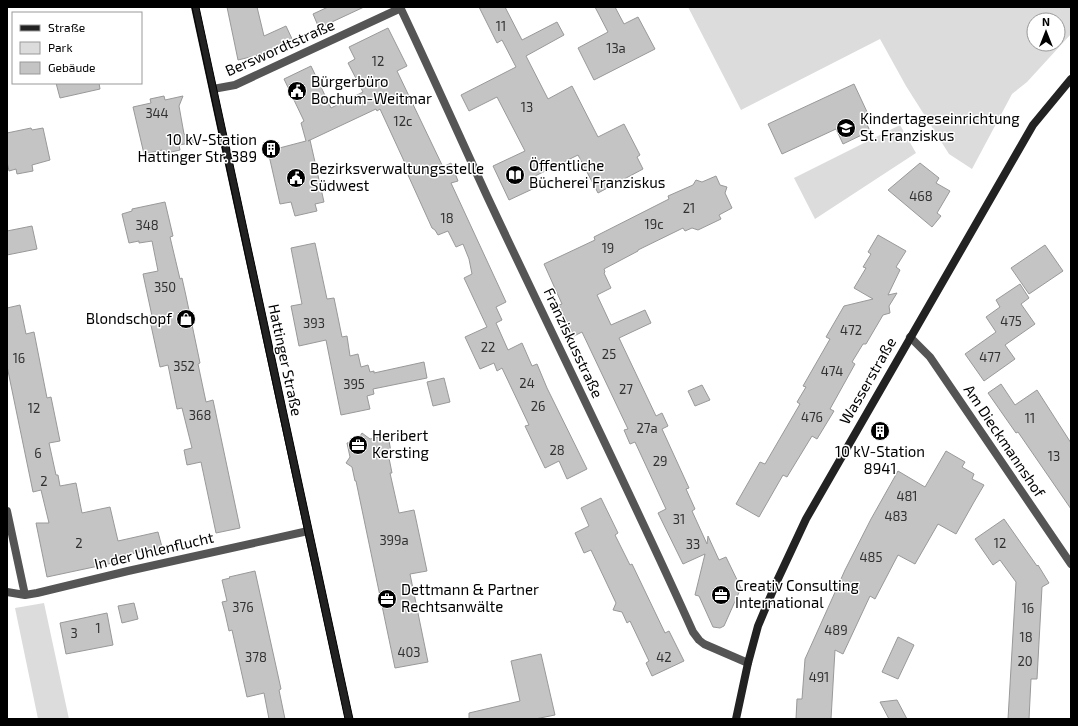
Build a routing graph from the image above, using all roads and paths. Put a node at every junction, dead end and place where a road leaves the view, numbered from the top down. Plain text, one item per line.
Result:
1 (195, 7) edge
2 (400, 8) edge
3 (1071, 79) edge
4 (213, 89) junction
5 (910, 336) junction
6 (7, 511) edge
7 (308, 531) junction
8 (1071, 564) edge
9 (7, 592) edge
10 (26, 595) junction
11 (748, 663) junction
12 (349, 719) edge
13 (736, 719) edge

1 - 4 main road, Hattinger Straße
2 - 4 street, Berswordtstraße
2 - 11 street, Franziskusstraße
3 - 5 main road, Wasserstraße
4 - 7 main road, Hattinger Straße
5 - 8 street, Am Dieckmannshof
5 - 11 main road, Wasserstraße
6 - 10 street
7 - 10 street, In der Uhlenflucht
7 - 12 main road, Hattinger Straße
9 - 10 street, In der Uhlenflucht
11 - 13 main road, Wasserstraße

